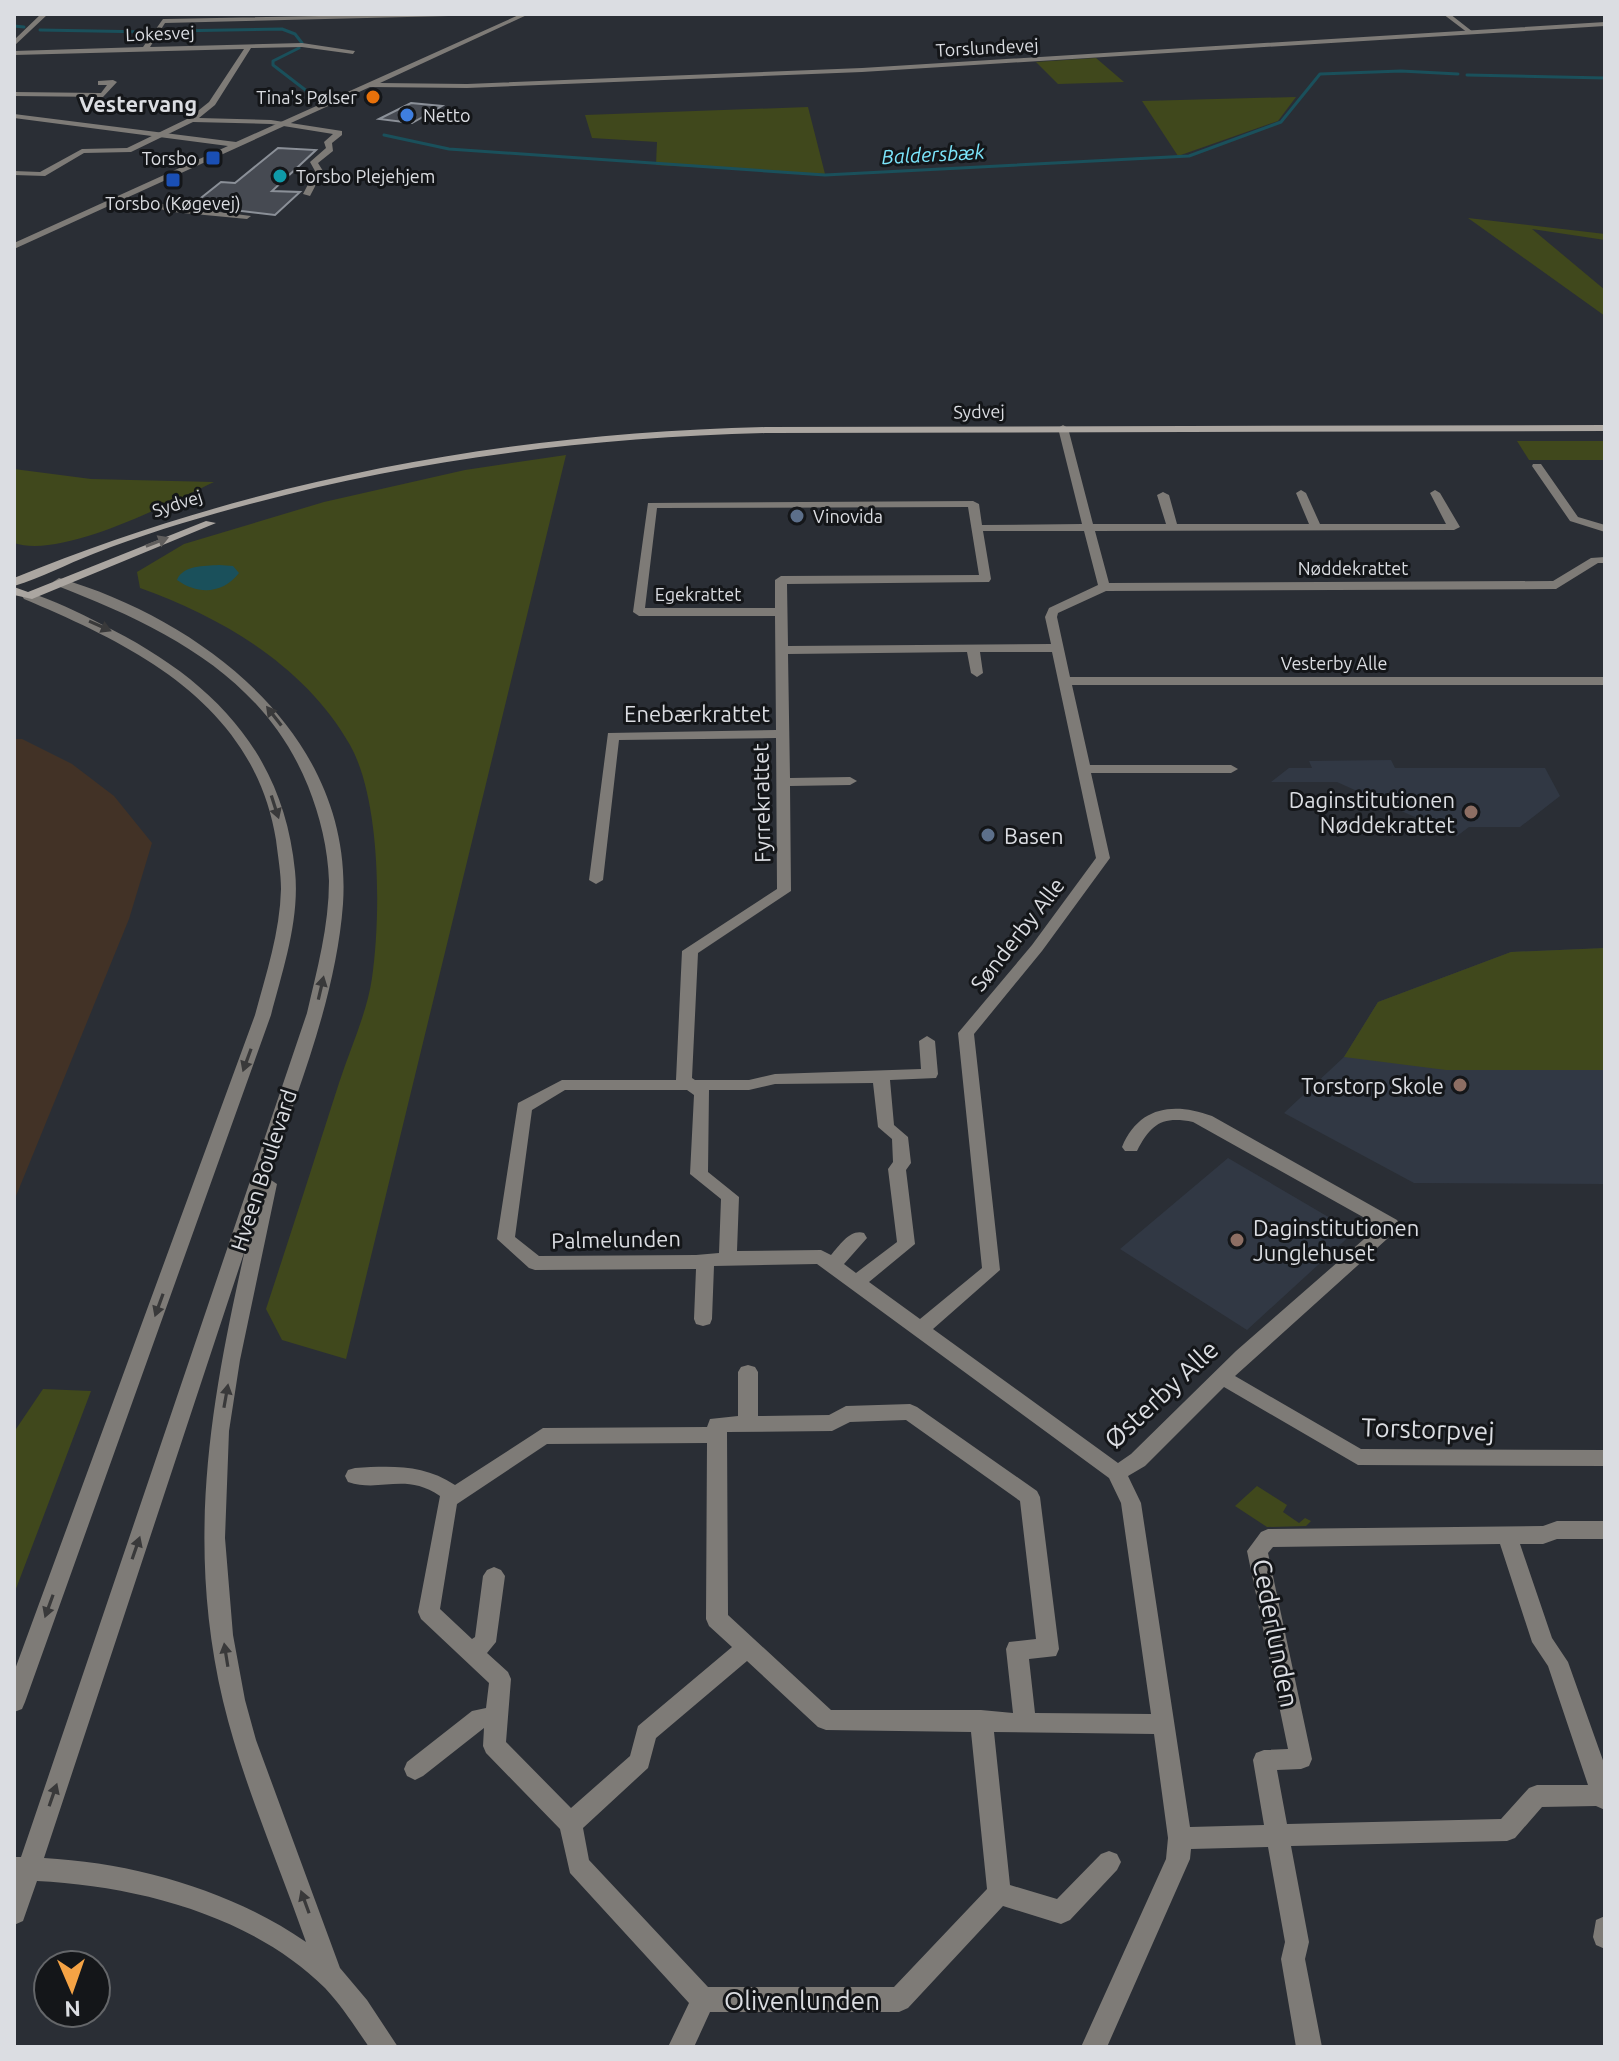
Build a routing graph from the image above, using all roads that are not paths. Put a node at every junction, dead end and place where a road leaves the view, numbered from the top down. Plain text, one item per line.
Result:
1 (45, 14) edge
2 (525, 14) edge
3 (1446, 14) edge
4 (1605, 24) edge
5 (1470, 32) junction
6 (14, 44) edge
7 (249, 46) junction
8 (145, 49) junction
9 (353, 52) dead end
10 (14, 53) edge
11 (101, 83) dead end
12 (370, 85) junction
13 (14, 94) edge
14 (14, 116) edge
15 (192, 120) junction
16 (285, 124) junction
17 (159, 135) junction
18 (239, 145) junction
19 (14, 173) edge
20 (307, 194) dead end
21 (123, 198) junction
22 (247, 216) dead end
23 (14, 246) edge
24 (1063, 428) junction
25 (1605, 428) edge
26 (1537, 466) dead end
27 (357, 477) junction
28 (1301, 493) dead end
29 (1435, 493) dead end
30 (1163, 495) dead end
31 (1316, 527) junction
32 (977, 528) junction
33 (1087, 528) junction
34 (1173, 528) junction
35 (1605, 529) edge
36 (1600, 560) edge
37 (14, 566) edge
38 (35, 573) junction
39 (14, 582) edge
40 (59, 582) junction
41 (1104, 587) junction
42 (21, 594) edge
43 (781, 612) junction
44 (973, 648) junction
45 (1056, 648) junction
46 (781, 650) junction
47 (977, 673) dead end
48 (1064, 681) junction
49 (1605, 681) edge
50 (782, 734) junction
51 (1083, 769) junction
52 (1210, 769) junction
53 (1231, 769) dead end
54 (850, 781) dead end
55 (782, 782) junction
56 (1215, 785) dead end
57 (596, 880) dead end
58 (927, 1041) dead end
59 (881, 1077) junction
60 (691, 1085) junction
61 (282, 1116) junction
62 (1131, 1147) dead end
63 (858, 1238) dead end
64 (728, 1258) junction
65 (705, 1261) junction
66 (832, 1265) junction
67 (856, 1282) junction
68 (703, 1319) dead end
69 (919, 1330) junction
70 (748, 1372) dead end
71 (1222, 1377) junction
72 (748, 1424) junction
73 (716, 1435) junction
74 (1605, 1458) edge
75 (1117, 1473) junction
76 (355, 1476) dead end
77 (455, 1496) junction
78 (1605, 1530) edge
79 (1507, 1535) junction
80 (494, 1576) dead end
81 (748, 1647) junction
82 (472, 1652) junction
83 (14, 1702) edge
84 (495, 1719) junction
85 (981, 1720) junction
86 (1025, 1723) junction
87 (1165, 1724) junction
88 (415, 1769) dead end
89 (1605, 1796) edge
90 (571, 1824) junction
91 (1278, 1837) junction
92 (1180, 1838) junction
93 (1109, 1862) dead end
94 (21, 1868) edge
95 (999, 1893) junction
96 (14, 1913) edge
97 (1605, 1928) edge
98 (1605, 1937) edge
99 (330, 1976) junction
100 (703, 2000) junction
101 (385, 2047) edge
102 (681, 2047) edge
103 (1094, 2047) edge
104 (1309, 2047) edge

1 - 6 street
2 - 8 street
2 - 12 street
3 - 5 street
4 - 5 street, Torslundevej
5 - 12 street, Torslundevej
7 - 8 street, Lokesvej
7 - 9 street, Lokesvej
7 - 15 street
8 - 10 street, Lokesvej
11 - 13 street
12 - 16 street
14 - 17 street
15 - 16 street
15 - 17 street
16 - 18 street
16 - 20 street
17 - 18 street
17 - 19 street
18 - 21 street
21 - 22 street
21 - 23 street
24 - 25 main road, Sydvej
24 - 27 main road, Sydvej
24 - 33 street
26 - 35 street
27 - 38 main road, Sydvej
40 -> 27 main road, Sydvej
28 - 31 street
29 - 31 street
30 - 34 street
31 - 34 street
32 - 33 street
32 - 43 street
32 - 43 street, Egekrattet
33 - 34 street
33 - 41 street
36 - 41 street, Nøddekrattet
37 - 38 main road, Hveen Boulevard
38 - 39 main road, Sydvej
38 - 40 main road, Hveen Boulevard
40 - 42 main road, Sydvej
61 -> 40 street, Hveen Boulevard
41 - 45 street, Sønderby Alle
42 -> 83 street
43 - 46 street, Fyrrekrattet
44 - 45 street
44 - 46 street
44 - 47 street
45 - 48 street, Sønderby Alle
46 - 50 street, Fyrrekrattet
48 - 49 street, Vesterby Alle
48 - 51 street, Sønderby Alle
50 - 55 street, Fyrrekrattet
50 - 57 street, Enebærkrattet
51 - 52 street
51 - 69 street, Sønderby Alle
52 - 53 street
52 - 56 street
54 - 55 street
55 - 60 street, Fyrrekrattet
58 - 59 street, Palmelunden
59 - 60 street, Palmelunden
59 - 67 street
60 - 64 street
60 - 65 street, Palmelunden
94 -> 61 street, Hveen Boulevard
99 -> 61 street
62 - 71 street, Østerby Alle
63 - 66 street
64 - 65 street, Palmelunden
64 - 66 street, Palmelunden
65 - 68 street, Palmelunden
66 - 67 street, Palmelunden
67 - 69 street, Palmelunden
69 - 75 street, Palmelunden
70 - 72 street
71 - 74 street, Torstorpvej
71 - 75 street, Østerby Alle
72 - 73 street
72 - 86 street
73 - 77 street
73 - 81 street
75 - 87 street, Østerby Alle
76 - 77 street
77 - 82 street
78 - 79 street, Cederlunden
79 - 89 street
79 - 91 street, Cederlunden
80 - 82 street
81 - 85 street
81 - 90 street
82 - 84 street
84 - 88 street
84 - 90 street
85 - 86 street
85 - 95 street
86 - 87 street
87 - 92 street, Østerby Alle
89 - 91 street
90 - 100 street, Olivenlunden
91 - 92 street
91 - 104 street, Cederlunden
92 - 103 street, Østerby Alle
93 - 95 street
94 - 96 street, Hveen Boulevard
94 - 99 street
95 - 100 street, Olivenlunden
97 - 98 street
99 - 101 street
100 - 102 street, Olivenlunden

